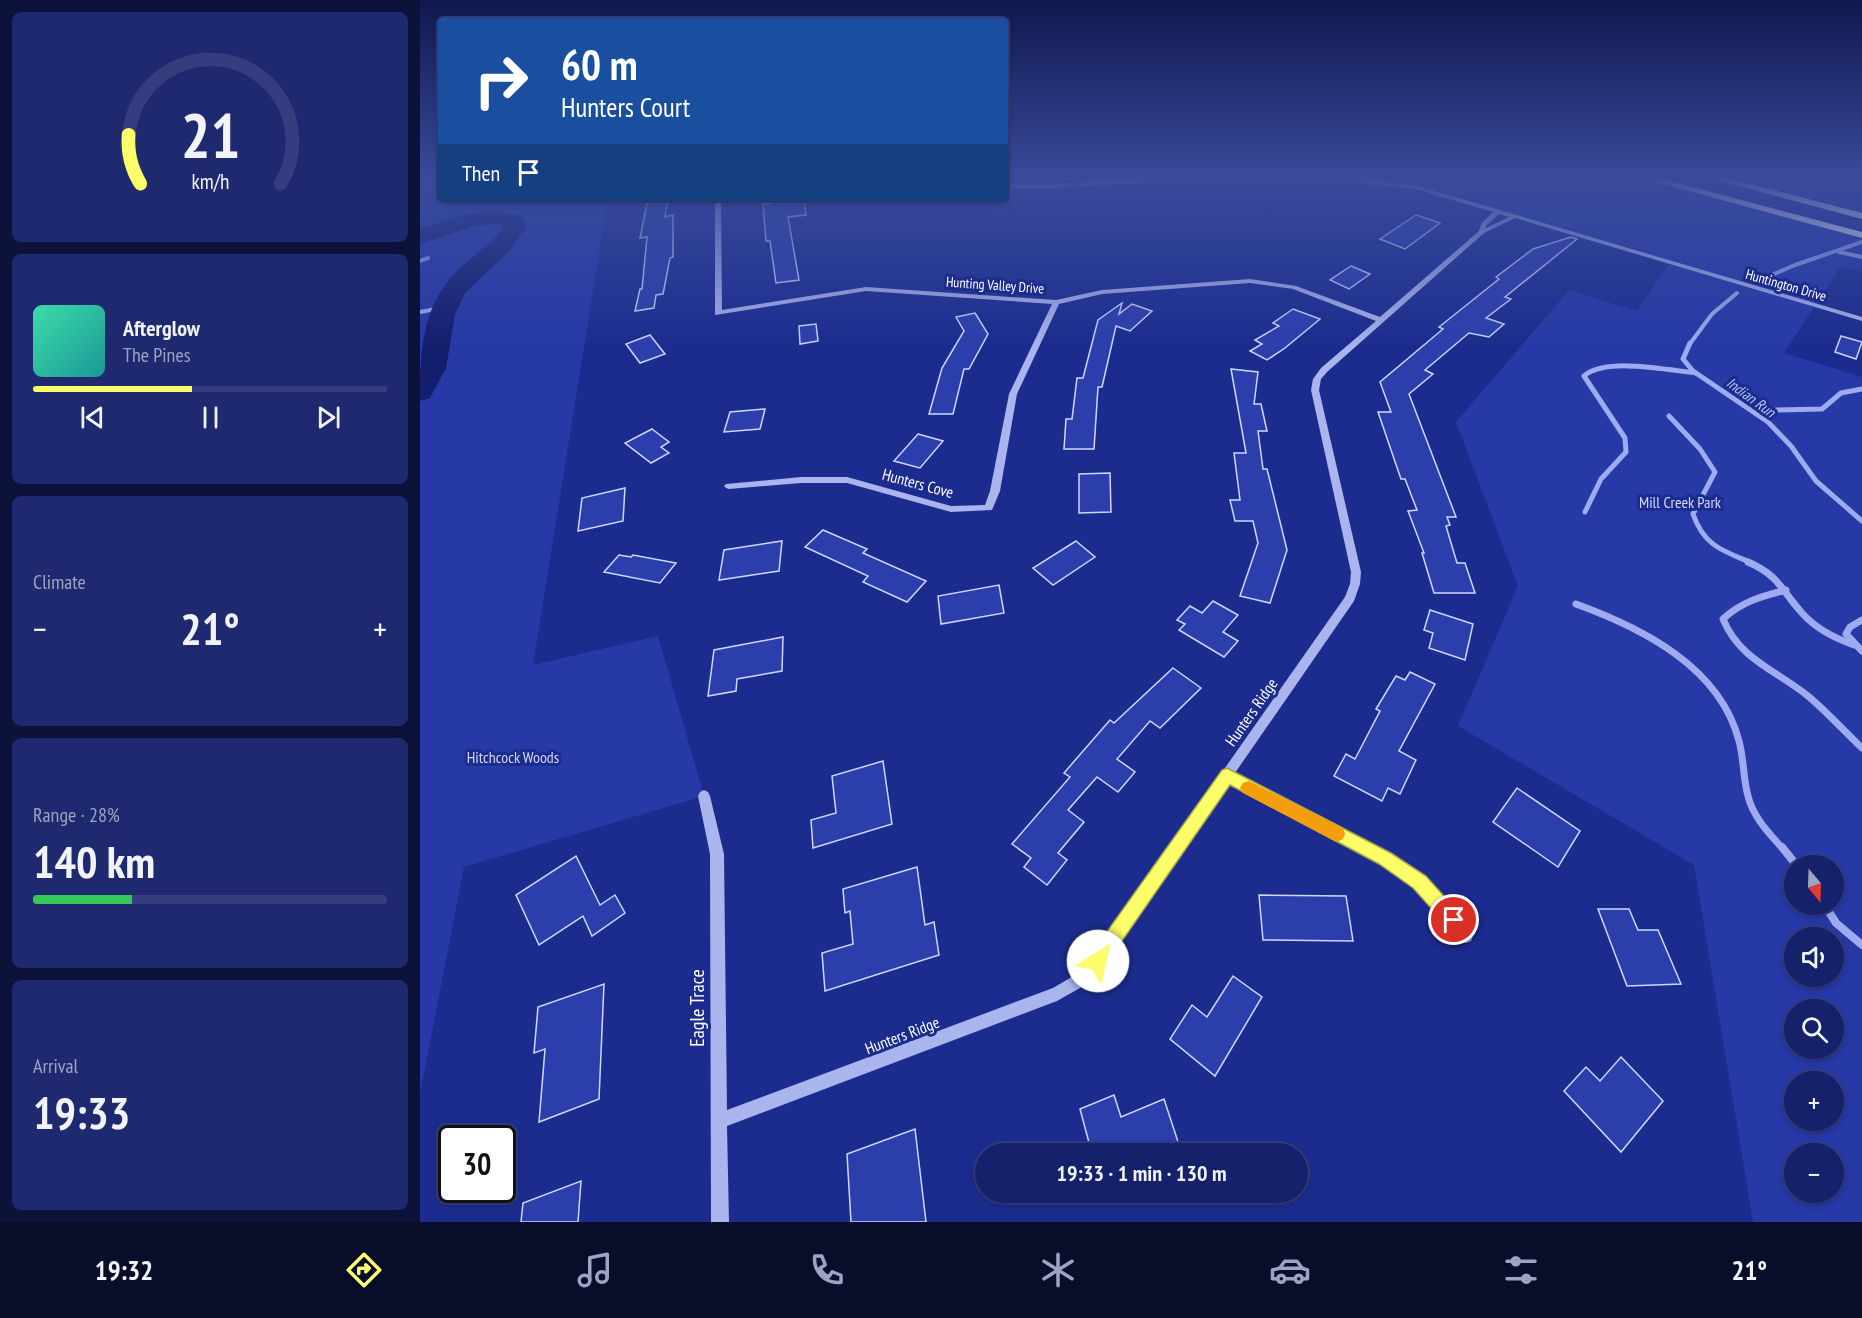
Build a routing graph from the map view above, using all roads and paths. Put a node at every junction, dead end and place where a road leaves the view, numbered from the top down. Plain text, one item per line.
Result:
1 (718, 234) edge
2 (1480, 234) edge
3 (1571, 234) edge
4 (1056, 302) junction
5 (1862, 319) edge
6 (1380, 320) junction
7 (729, 486) dead end
8 (1227, 775) junction
9 (704, 796) dead end
10 (1467, 936) dead end
11 (719, 1121) junction
12 (720, 1222) edge

1 - 4 street, Hunting Valley Drive
2 - 6 street, Hunters Ridge
3 - 5 street, Huntington Drive
4 - 6 street, Hunting Valley Drive
4 - 7 street, Hunters Cove
6 - 8 street, Hunters Ridge
8 - 10 street
8 - 11 street, Hunters Ridge
9 - 11 street, Eagle Trace
11 - 12 street, Eagle Trace

